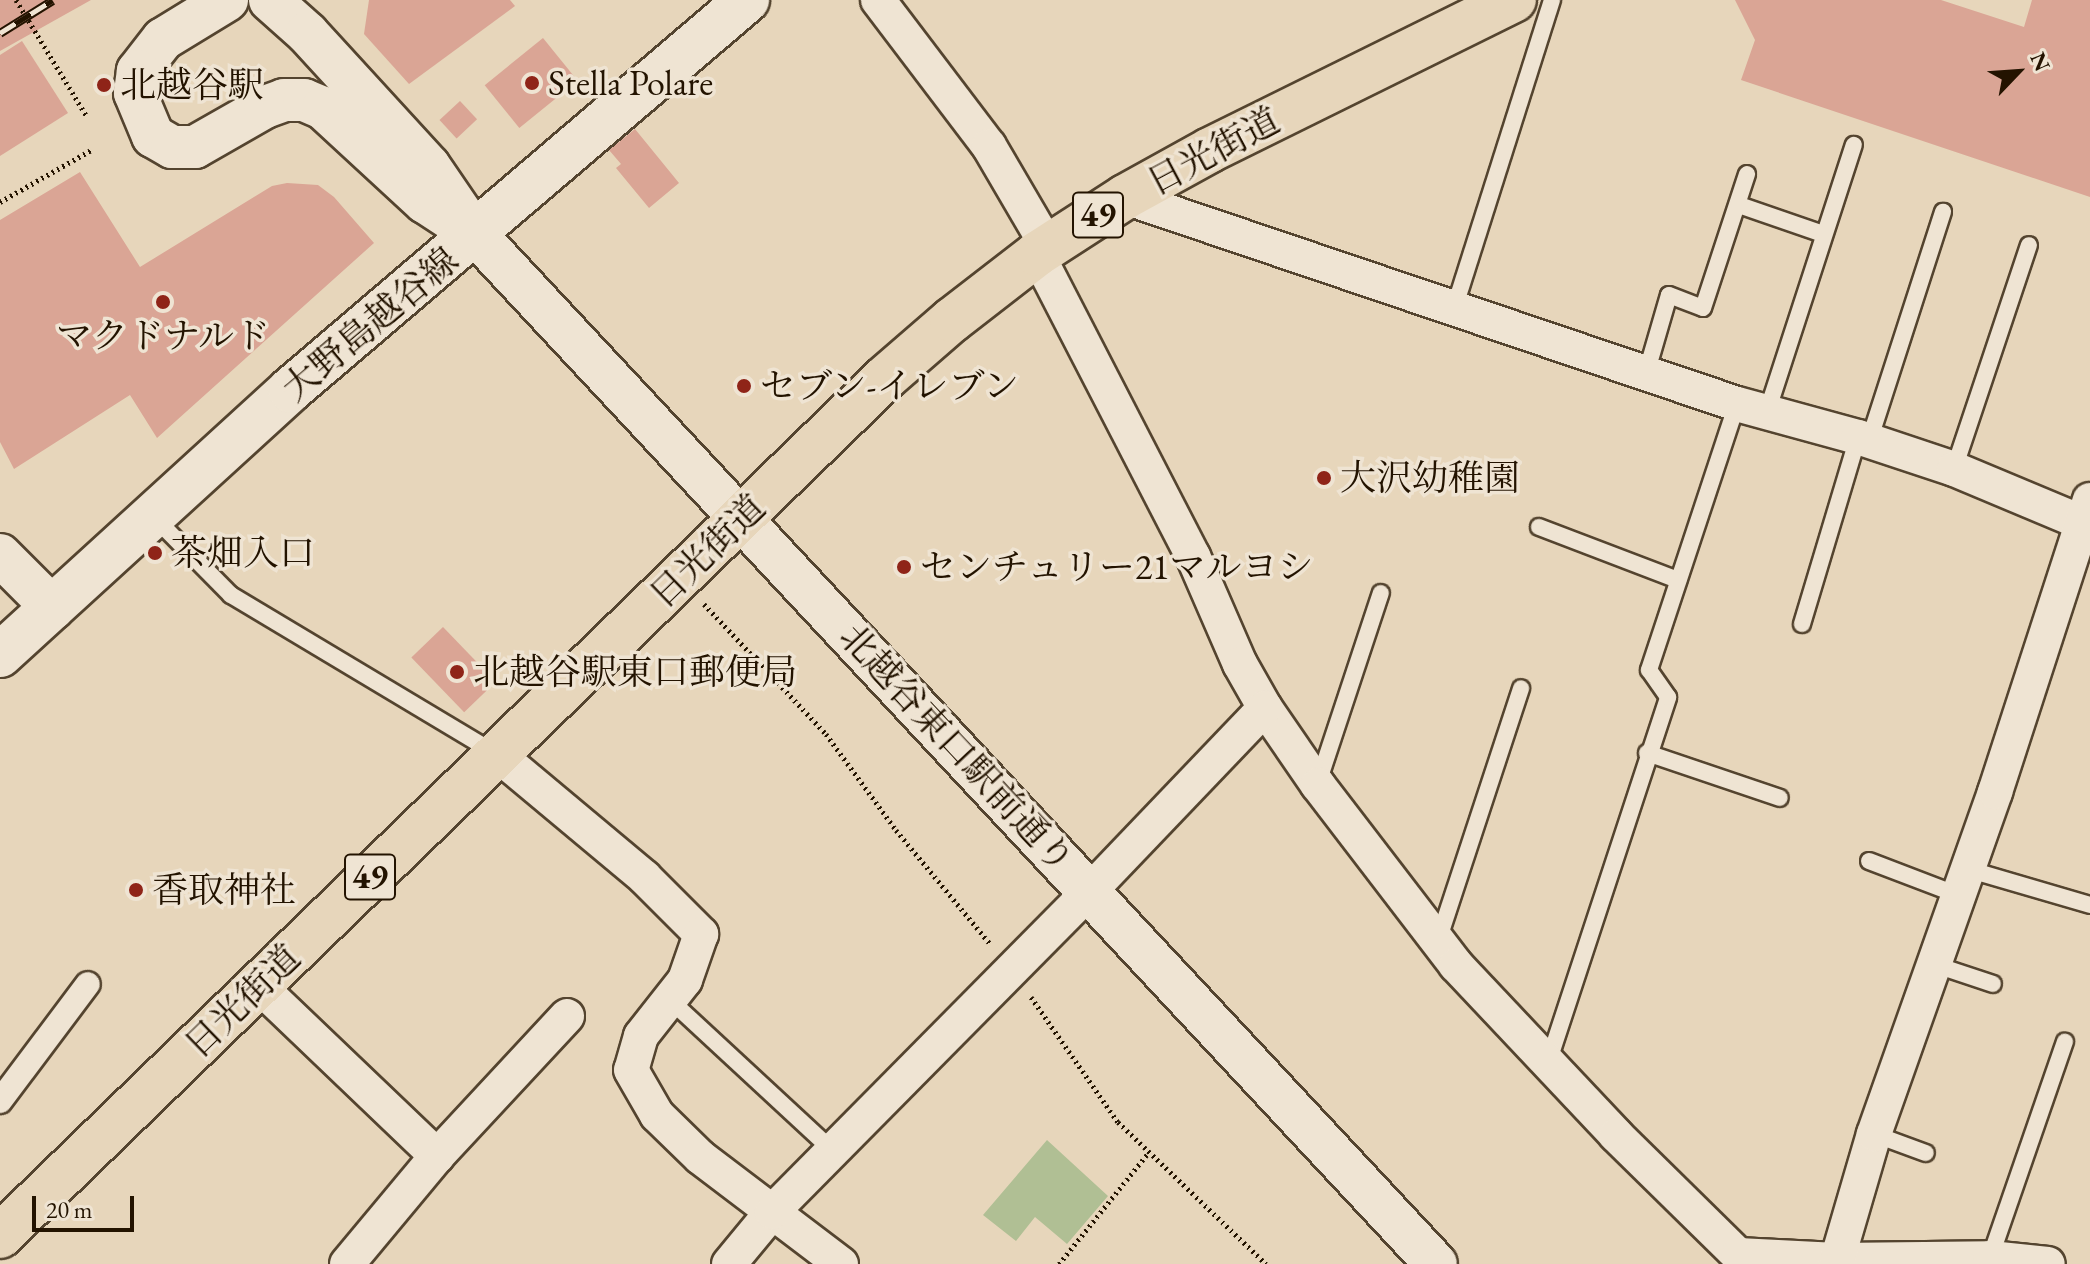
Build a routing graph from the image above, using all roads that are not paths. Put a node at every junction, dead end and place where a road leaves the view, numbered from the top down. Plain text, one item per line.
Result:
1 (227, 0) edge
2 (270, 0) edge
3 (747, 0) edge
4 (878, 0) edge
5 (1514, 0) edge
6 (1552, 0) edge
7 (1854, 145) dead end
8 (1747, 174) dead end
9 (1125, 197) junction
10 (1739, 205) junction
11 (1943, 212) dead end
12 (1823, 234) junction
13 (476, 235) junction
14 (2029, 245) dead end
15 (1043, 251) junction
16 (1454, 309) junction
17 (1646, 374) junction
18 (1752, 408) junction
19 (1864, 439) junction
20 (1954, 469) junction
21 (153, 516) junction
22 (2087, 516) edge
23 (742, 519) junction
24 (1539, 527) dead end
25 (0, 555) edge
26 (1678, 580) junction
27 (1381, 593) dead end
28 (53, 608) junction
29 (1802, 624) dead end
30 (0, 655) edge
31 (1521, 688) dead end
32 (1265, 708) junction
33 (1647, 753) junction
34 (497, 754) junction
35 (1318, 785) junction
36 (1780, 798) dead end
37 (1869, 861) dead end
38 (1963, 882) junction
39 (1090, 891) junction
40 (2090, 905) edge
41 (1438, 942) junction
42 (1933, 964) junction
43 (88, 984) dead end
44 (1993, 984) dead end
45 (258, 985) junction
46 (669, 999) junction
47 (567, 1016) dead end
48 (2065, 1042) dead end
49 (1547, 1065) junction
50 (0, 1101) edge
51 (1874, 1134) junction
52 (834, 1152) junction
53 (1926, 1153) dead end
54 (437, 1156) junction
55 (772, 1212) junction
56 (0, 1236) edge
57 (1990, 1258) junction
58 (1836, 1262) edge
59 (347, 1264) edge
60 (729, 1264) edge
61 (841, 1264) edge
62 (1436, 1264) edge
63 (2048, 1264) edge

1 - 13 street
2 - 13 street
3 - 13 main road, 大野島越谷線
4 - 15 street
5 - 9 main road, 日光街道 / 49
6 - 16 lane
7 - 12 lane
8 - 10 lane
9 - 15 main road, 日光街道 / 49
9 - 16 street
10 - 12 lane
10 - 17 lane
11 - 19 lane
12 - 18 lane
13 - 21 main road, 大野島越谷線
13 - 23 street, 北越谷東口駅前通り
14 - 20 lane
15 - 23 main road, 日光街道 / 49
15 - 32 street
16 - 17 street
17 - 18 street
18 - 19 street
18 - 26 lane
19 - 20 street
19 - 29 lane
20 - 22 street
21 - 28 main road, 大野島越谷線
21 - 34 lane
22 - 38 street
23 - 34 main road, 日光街道 / 49
23 - 39 street, 北越谷東口駅前通り
24 - 26 lane
25 - 28 street
26 - 33 lane
27 - 35 lane
28 - 30 main road, 大野島越谷線
31 - 41 lane
32 - 35 street
32 - 39 street
33 - 36 lane
33 - 49 lane
34 - 45 main road, 日光街道 / 49
34 - 46 street
35 - 41 street
37 - 38 lane
38 - 40 lane
38 - 42 street
39 - 52 street
39 - 62 street, 北越谷東口駅前通り
41 - 49 street
42 - 44 lane
42 - 51 street
43 - 50 street
45 - 54 street
45 - 56 main road, 日光街道 / 49
46 - 52 lane
46 - 55 street
47 - 54 street
48 - 57 lane
49 - 58 street
51 - 53 lane
51 - 58 street
52 - 55 street
54 - 59 street
55 - 60 street
55 - 61 street
57 - 58 street
57 - 63 street

